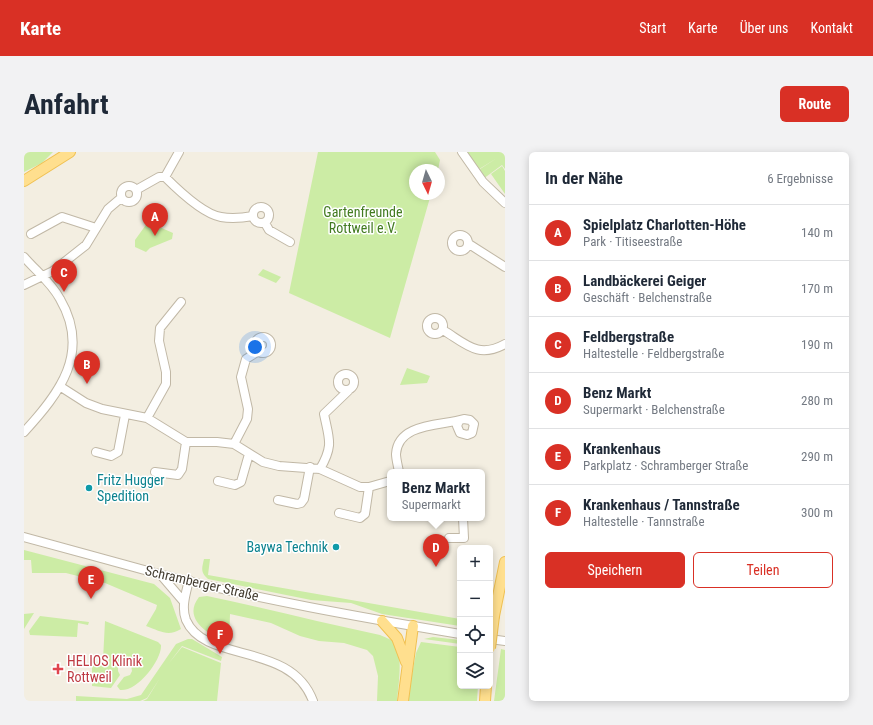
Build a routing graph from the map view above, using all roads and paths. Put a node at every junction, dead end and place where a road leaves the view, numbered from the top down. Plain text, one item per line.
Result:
1 (70, 152) edge
2 (179, 152) edge
3 (462, 152) edge
4 (165, 177) junction
5 (24, 181) edge
6 (136, 190) junction
7 (121, 198) junction
8 (505, 203) edge
9 (253, 216) junction
10 (265, 223) junction
11 (96, 228) junction
12 (31, 234) dead end
13 (290, 242) dead end
14 (469, 244) dead end
15 (24, 257) edge
16 (505, 267) edge
17 (42, 276) junction
18 (24, 285) edge
19 (181, 302) dead end
20 (443, 330) dead end
21 (504, 346) edge
22 (257, 352) dead end
23 (61, 387) junction
24 (348, 391) dead end
25 (124, 415) junction
26 (147, 418) junction
27 (459, 421) dead end
28 (24, 432) edge
29 (186, 442) junction
30 (234, 444) junction
31 (96, 452) dead end
32 (249, 454) junction
33 (310, 467) junction
34 (320, 469) junction
35 (398, 469) edge
36 (155, 472) dead end
37 (218, 481) dead end
38 (387, 482) edge
39 (369, 488) junction
40 (278, 500) dead end
41 (339, 513) dead end
42 (463, 521) edge
43 (24, 537) edge
44 (449, 538) dead end
45 (505, 562) edge
46 (159, 574) junction
47 (189, 580) junction
48 (505, 587) edge
49 (497, 598) junction
50 (184, 602) junction
51 (382, 621) junction
52 (493, 624) edge
53 (413, 626) junction
54 (457, 633) edge
55 (493, 640) edge
56 (505, 642) edge
57 (407, 663) junction
58 (486, 689) edge
59 (313, 701) edge
60 (403, 701) edge
61 (485, 701) edge

1 - 5 main road
2 - 4 street
3 - 8 street
4 - 6 street
4 - 9 street
6 - 7 street
6 - 7 street
7 - 11 street
9 - 10 street
9 - 10 street
10 - 13 street
11 - 12 street
11 - 17 street
14 - 16 street
15 - 17 street
17 - 18 street
17 - 23 street
19 - 26 street
20 - 21 street
22 - 30 street
23 - 25 street
23 - 28 street
24 - 34 street
25 - 26 street
25 - 31 street
26 - 29 street
27 - 35 street
29 - 30 street
29 - 36 street
30 - 32 street
32 - 33 street
32 - 37 street
33 - 34 street
33 - 40 street
34 - 39 street
38 - 39 street
39 - 41 street
42 - 44 street
43 - 46 street, Schramberger Straße
45 - 49 main road
46 - 47 street, Schramberger Straße
46 - 50 street
47 - 50 street
47 - 51 street, Schramberger Straße
48 - 49 main road
49 - 52 main road, bridge
50 - 59 street
51 - 53 street, Schramberger Straße
51 - 57 main road
53 - 54 street, Schramberger Straße
53 - 57 main road
55 - 56 street
57 - 60 main road
58 - 61 main road

